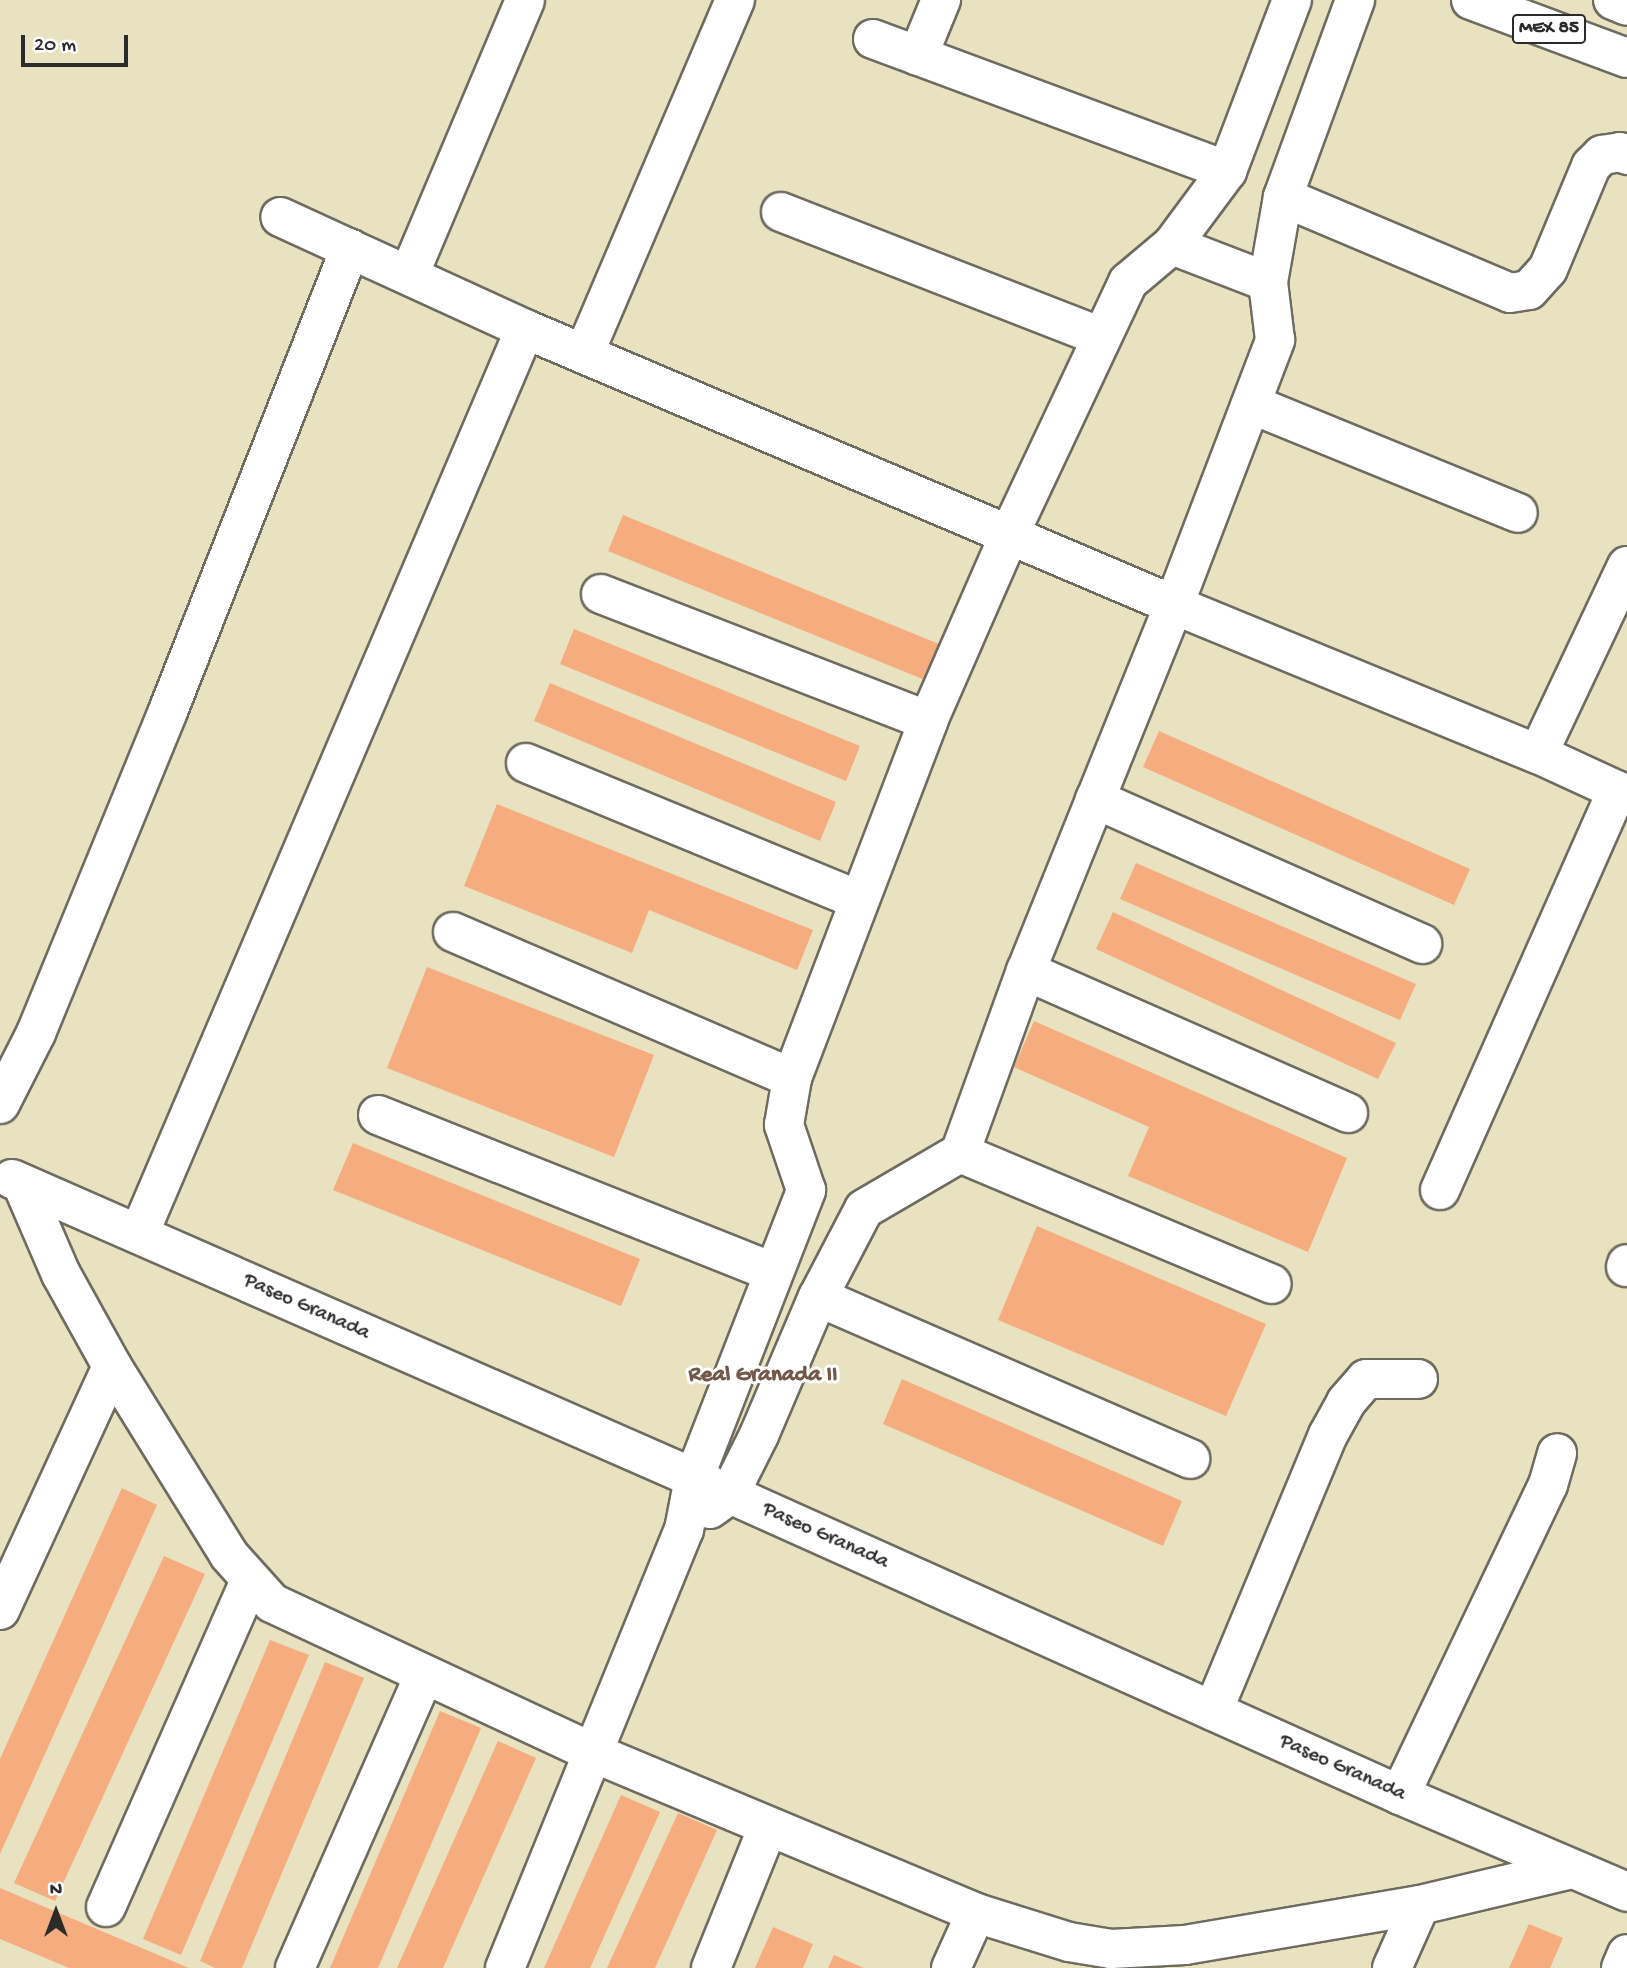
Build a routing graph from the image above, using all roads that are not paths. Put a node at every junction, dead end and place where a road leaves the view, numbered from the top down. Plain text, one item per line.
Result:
1 (525, 0) edge
2 (735, 0) edge
3 (941, 0) edge
4 (1292, 0) edge
5 (1355, 0) edge
6 (1471, 0) edge
7 (1613, 0) edge
8 (1627, 6) edge
9 (873, 39) dead end
10 (918, 56) junction
11 (1627, 58) edge
12 (1252, 107) junction
13 (1307, 130) junction
14 (1627, 155) edge
15 (1227, 171) junction
16 (1283, 197) junction
17 (781, 212) dead end
18 (280, 217) dead end
19 (1172, 245) junction
20 (350, 248) junction
21 (409, 275) junction
22 (1268, 282) junction
23 (525, 329) junction
24 (1102, 337) junction
25 (584, 354) junction
26 (1251, 404) junction
27 (1518, 513) dead end
28 (1010, 533) junction
29 (1627, 566) edge
30 (601, 594) dead end
31 (1174, 605) junction
32 (928, 721) junction
33 (1538, 754) junction
34 (526, 763) dead end
35 (1622, 792) edge
36 (1095, 799) junction
37 (858, 900) junction
38 (453, 932) dead end
39 (1422, 944) dead end
40 (1026, 971) junction
41 (792, 1078) junction
42 (0, 1104) edge
43 (1348, 1113) dead end
44 (378, 1115) dead end
45 (960, 1153) junction
46 (11, 1179) edge
47 (806, 1190) junction
48 (1440, 1191) dead end
49 (864, 1209) junction
50 (139, 1234) junction
51 (773, 1272) junction
52 (1272, 1284) dead end
53 (818, 1297) junction
54 (112, 1366) junction
55 (1418, 1380) dead end
56 (1557, 1453) dead end
57 (1190, 1459) dead end
58 (694, 1478) junction
59 (729, 1494) junction
60 (684, 1530) junction
61 (250, 1581) junction
62 (0, 1610) edge
63 (424, 1675) junction
64 (1213, 1711) junction
65 (594, 1753) junction
66 (1400, 1795) junction
67 (768, 1827) junction
68 (1572, 1869) junction
69 (1627, 1892) edge
70 (1420, 1905) junction
71 (106, 1907) dead end
72 (976, 1913) junction
73 (1627, 1954) edge
74 (1180, 1957) edge
75 (295, 1968) edge
76 (505, 1968) edge
77 (711, 1968) edge
78 (951, 1968) edge
79 (1392, 1968) edge
80 (1621, 1968) edge

1 - 21 street
2 - 25 street
3 - 10 street
4 - 12 street
5 - 13 street
6 - 11 street, MEX 85
7 - 8 street, MEX 85
9 - 10 street
10 - 15 street
12 - 13 street
12 - 15 street
13 - 16 street
14 - 16 street
15 - 19 street
16 - 22 street
17 - 24 street
18 - 20 street
19 - 22 street
19 - 24 street
20 - 21 street
20 - 42 street
21 - 23 street
22 - 26 street
23 - 25 street
23 - 50 street
24 - 28 street
25 - 28 street
26 - 27 street
26 - 31 street
28 - 31 street
28 - 32 street
29 - 33 street
30 - 32 street
31 - 33 street
31 - 36 street
32 - 37 street
33 - 35 street
34 - 37 street
35 - 48 street
36 - 39 street
36 - 40 street
37 - 41 street
38 - 41 street
40 - 43 street
40 - 45 street
41 - 47 street
44 - 51 street
45 - 49 street
45 - 52 street
46 - 50 street, Paseo Granada
46 - 54 street
47 - 49 street
47 - 51 street
49 - 53 street
50 - 58 street, Paseo Granada
51 - 58 street
53 - 57 street
53 - 59 street
54 - 61 street
54 - 62 street
55 - 64 street
56 - 66 street
58 - 59 street, Paseo Granada
58 - 60 street
59 - 60 street
59 - 64 street, Paseo Granada
60 - 65 street
61 - 63 street
61 - 71 street
63 - 65 street
63 - 75 street
64 - 66 street, Paseo Granada
65 - 67 street
65 - 76 street
66 - 68 street, Paseo Granada
67 - 72 street
67 - 77 street
68 - 69 street, Paseo Granada
68 - 70 street
70 - 74 street
70 - 79 street
72 - 74 street
72 - 78 street
73 - 80 street

